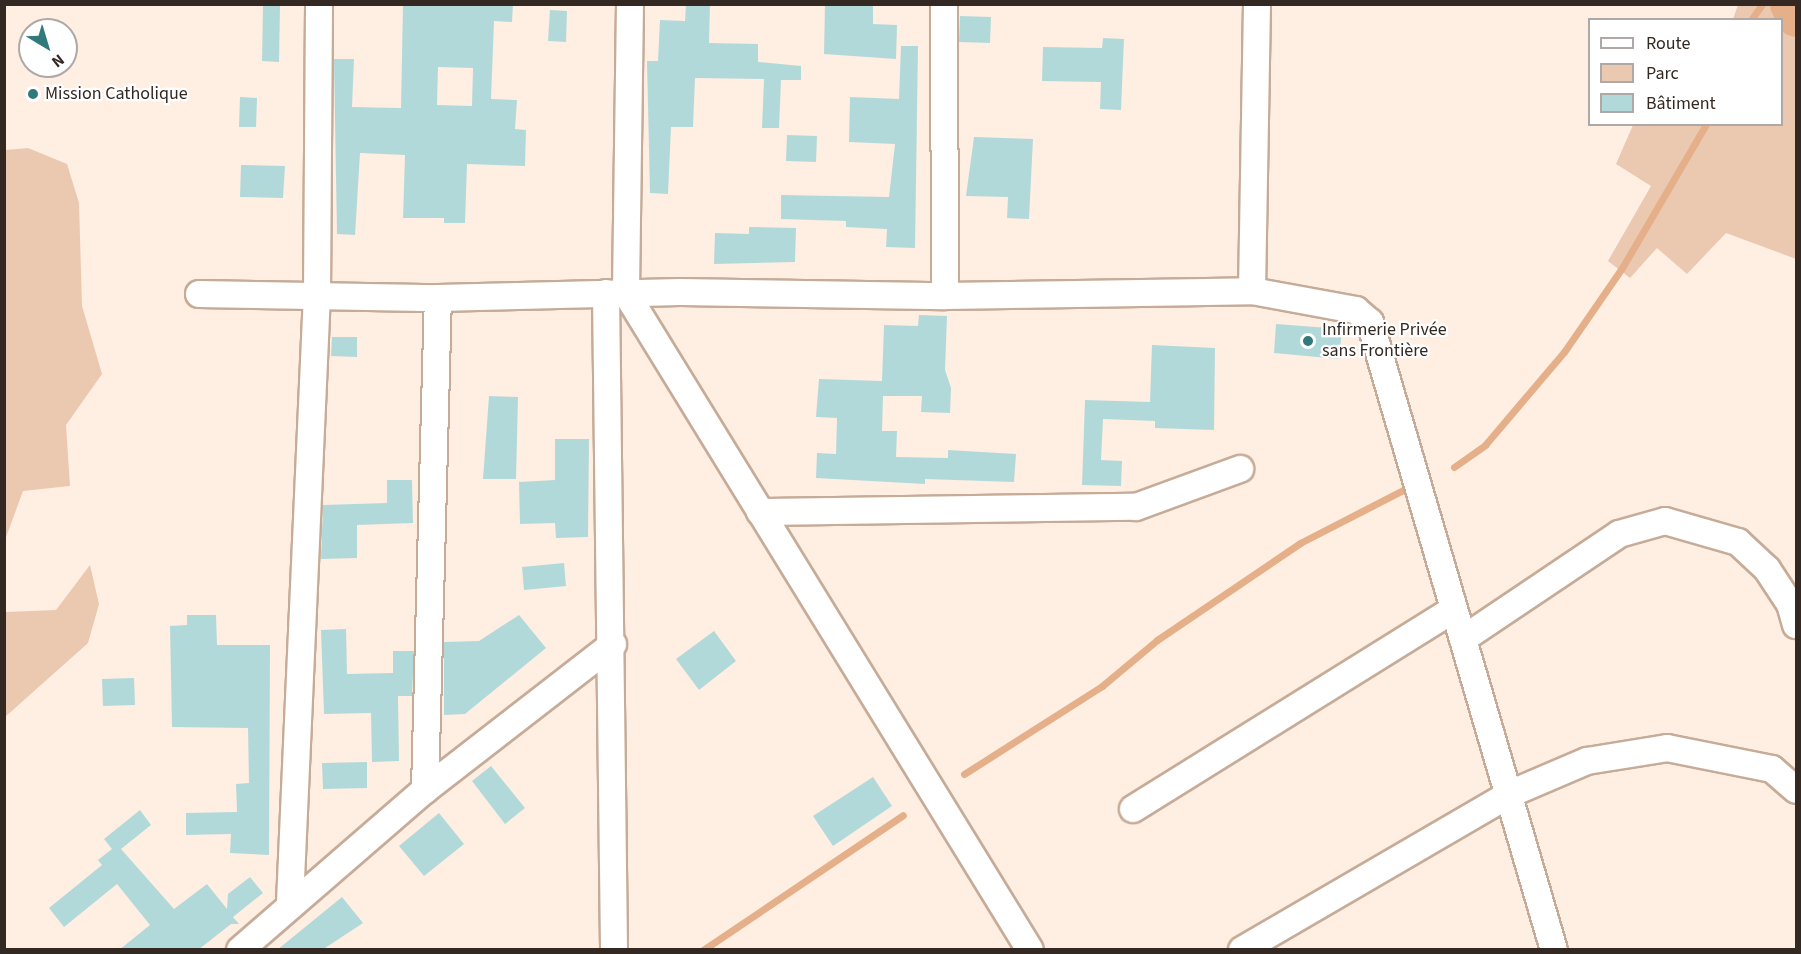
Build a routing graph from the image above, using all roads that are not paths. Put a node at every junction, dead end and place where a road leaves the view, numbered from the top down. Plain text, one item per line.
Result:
1 (319, 4) edge
2 (630, 4) edge
3 (944, 4) edge
4 (1257, 4) edge
5 (1252, 291) junction
6 (616, 293) junction
7 (199, 294) dead end
8 (317, 294) junction
9 (945, 296) junction
10 (438, 298) junction
11 (1240, 469) dead end
12 (760, 512) junction
13 (1453, 610) junction
14 (1797, 625) edge
15 (1462, 639) junction
16 (613, 644) junction
17 (425, 790) junction
18 (1797, 790) edge
19 (1512, 793) junction
20 (1133, 809) dead end
21 (290, 902) junction
22 (240, 950) edge
23 (614, 950) edge
24 (1030, 950) edge
25 (1242, 950) edge
26 (1554, 950) edge

1 - 8 street
2 - 6 street
3 - 9 street
4 - 5 street
5 - 9 street
5 - 13 street
6 - 9 street
6 - 10 street
6 - 12 street
6 - 16 street
7 - 8 street
8 - 10 street
8 - 21 street
10 - 17 street
11 - 12 street
12 - 24 street
13 - 15 street
13 - 20 street
14 - 15 street
15 - 19 street
16 - 17 street
16 - 23 street
17 - 21 street
18 - 19 street
19 - 25 street
19 - 26 street
21 - 22 street

